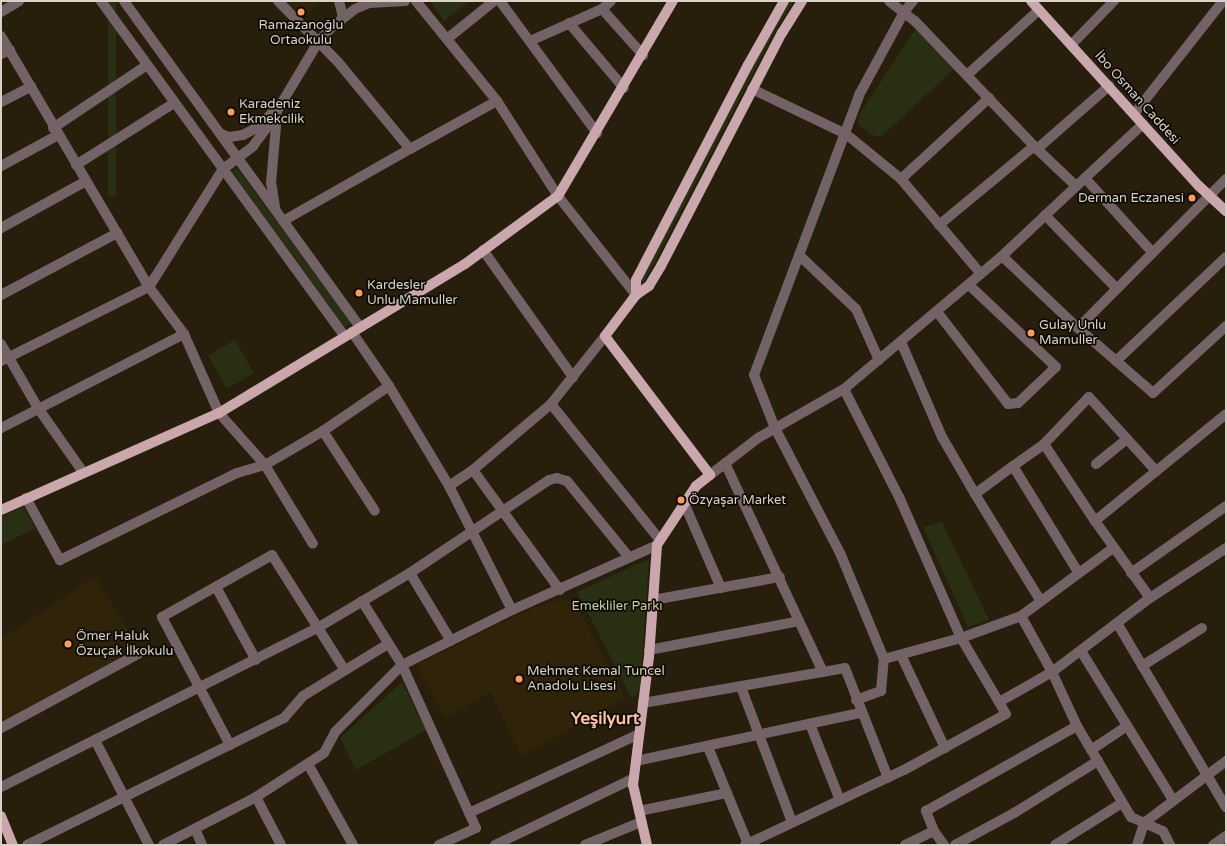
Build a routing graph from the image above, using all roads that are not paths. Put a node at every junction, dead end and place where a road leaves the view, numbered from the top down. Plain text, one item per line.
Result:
1 (19, 1) edge
2 (101, 1) edge
3 (124, 1) edge
4 (278, 1) edge
5 (339, 1) edge
6 (405, 1) edge
7 (416, 1) edge
8 (494, 1) edge
9 (500, 1) edge
10 (611, 1) edge
11 (673, 1) edge
12 (784, 1) edge
13 (802, 1) edge
14 (889, 1) edge
15 (913, 1) edge
16 (1032, 1) edge
17 (1114, 1) edge
18 (1223, 1) edge
19 (602, 9) junction
20 (1040, 10) junction
21 (1, 12) edge
22 (904, 12) junction
23 (343, 17) junction
24 (569, 23) junction
25 (1, 36) edge
26 (447, 39) junction
27 (530, 41) junction
28 (318, 42) junction
29 (1072, 45) junction
30 (6, 52) edge
31 (643, 55) junction
32 (147, 65) junction
33 (967, 75) junction
34 (30, 86) junction
35 (1109, 86) junction
36 (624, 88) junction
37 (752, 89) junction
38 (989, 98) junction
39 (497, 101) junction
40 (1, 102) edge
41 (174, 103) junction
42 (278, 108) junction
43 (1134, 114) junction
44 (1143, 124) junction
45 (56, 132) junction
46 (597, 133) junction
47 (220, 134) junction
48 (846, 134) junction
49 (1036, 147) junction
50 (410, 149) junction
51 (238, 158) junction
52 (76, 165) junction
53 (1, 166) edge
54 (223, 169) junction
55 (1085, 178) junction
56 (902, 179) junction
57 (1226, 179) edge
58 (86, 181) junction
59 (1076, 186) junction
60 (558, 196) junction
61 (1210, 196) junction
62 (275, 210) junction
63 (1226, 210) edge
64 (1045, 215) junction
65 (283, 221) junction
66 (939, 225) junction
67 (1, 228) edge
68 (117, 233) junction
69 (483, 250) junction
70 (1153, 253) junction
71 (799, 255) junction
72 (1002, 256) junction
73 (1226, 257) edge
74 (981, 274) junction
75 (969, 285) junction
76 (149, 287) junction
77 (1117, 289) junction
78 (1, 295) edge
79 (636, 295) junction
80 (938, 313) junction
81 (1226, 326) edge
82 (1078, 328) junction
83 (352, 332) junction
84 (184, 334) junction
85 (604, 336) junction
86 (901, 342) junction
87 (1, 344) edge
88 (4, 359) edge
89 (879, 360) junction
90 (1116, 361) junction
91 (573, 377) junction
92 (389, 386) junction
93 (844, 389) junction
94 (551, 404) junction
95 (38, 408) junction
96 (219, 413) junction
97 (1226, 414) edge
98 (1, 428) edge
99 (775, 428) junction
100 (322, 431) junction
101 (1127, 438) junction
102 (1044, 444) junction
103 (725, 463) junction
104 (265, 464) junction
105 (1096, 464) dead end
106 (1013, 466) junction
107 (473, 470) junction
108 (1156, 471) junction
109 (83, 472) junction
110 (710, 475) junction
111 (449, 486) junction
112 (975, 494) junction
113 (26, 498) junction
114 (684, 503) junction
115 (1226, 506) edge
116 (1, 510) edge
117 (375, 511) dead end
118 (501, 512) junction
119 (1095, 521) junction
120 (472, 531) junction
121 (659, 542) junction
122 (313, 544) dead end
123 (1113, 548) junction
124 (1226, 548) edge
125 (628, 556) junction
126 (1078, 572) junction
127 (410, 573) junction
128 (1131, 573) junction
129 (780, 577) junction
130 (216, 588) junction
131 (721, 588) junction
132 (560, 590) junction
133 (1150, 598) junction
134 (653, 600) junction
135 (1040, 600) junction
136 (362, 602) junction
137 (512, 610) junction
138 (1021, 616) junction
139 (799, 621) junction
140 (1117, 623) junction
141 (319, 628) junction
142 (1202, 628) dead end
143 (961, 638) junction
144 (451, 641) junction
145 (388, 644) junction
146 (649, 650) junction
147 (1081, 651) junction
148 (138, 654) dead end
149 (901, 655) junction
150 (256, 660) junction
151 (884, 660) junction
152 (402, 665) junction
153 (1142, 666) junction
154 (344, 669) junction
155 (823, 672) junction
156 (1052, 672) junction
157 (742, 687) junction
158 (201, 689) junction
159 (856, 700) junction
160 (998, 702) junction
161 (643, 703) junction
162 (860, 713) junction
163 (810, 724) junction
164 (1077, 726) junction
165 (1127, 726) junction
166 (1, 728) edge
167 (639, 734) junction
168 (760, 735) junction
169 (95, 740) junction
170 (230, 745) junction
171 (708, 747) junction
172 (945, 748) junction
173 (1091, 750) junction
174 (636, 761) junction
175 (1098, 761) junction
176 (1226, 761) edge
177 (308, 764) junction
178 (1207, 776) junction
179 (634, 778) junction
180 (888, 778) junction
181 (1, 787) edge
182 (727, 792) junction
183 (256, 797) junction
184 (123, 798) junction
185 (840, 800) junction
186 (1173, 800) junction
187 (1122, 803) junction
188 (1226, 807) edge
189 (469, 813) junction
190 (1, 816) edge
191 (640, 817) junction
192 (792, 822) junction
193 (1144, 823) junction
194 (195, 829) junction
195 (934, 832) junction
196 (1226, 836) edge
197 (972, 841) edge
198 (917, 842) edge
199 (746, 844) edge
200 (13, 845) edge
201 (27, 845) edge
202 (149, 845) edge
203 (163, 845) edge
204 (202, 845) edge
205 (281, 845) edge
206 (353, 845) edge
207 (439, 845) edge
208 (495, 845) edge
209 (585, 845) edge
210 (647, 845) edge
211 (905, 845) edge
212 (944, 845) edge
213 (954, 845) edge
214 (1055, 845) edge
215 (1137, 845) edge
216 (1170, 845) edge
217 (1213, 845) edge

1 - 21 street
2 - 32 street
3 - 47 street
4 - 28 street
5 - 23 street
6 - 23 street
7 - 26 street
8 - 26 street
9 - 27 street
10 - 19 street
11 - 31 main road
12 - 79 main road
13 - 37 main road
14 - 22 street
15 - 22 street
16 - 20 main road, İbo Osman Caddesi
17 - 29 street
18 - 43 street
19 - 24 street
19 - 31 street
20 - 29 main road, İbo Osman Caddesi
20 - 33 street
22 - 33 street
22 - 48 street
23 - 28 street
24 - 27 street
24 - 36 street
25 - 30 street
26 - 39 street
27 - 46 street
28 - 42 street
28 - 50 street
29 - 35 main road, İbo Osman Caddesi
30 - 34 street
31 - 36 main road
32 - 41 street
32 - 45 street
33 - 38 street
34 - 40 street
34 - 45 street
35 - 43 main road, İbo Osman Caddesi
35 - 49 street
36 - 46 main road
37 - 48 street
37 - 79 main road
38 - 49 street
38 - 56 street
39 - 50 street
39 - 60 street
41 - 52 street
41 - 54 street
42 - 47 street
42 - 51 street
42 - 62 street
43 - 44 main road, İbo Osman Caddesi
44 - 55 street
44 - 61 main road, İbo Osman Caddesi
45 - 52 street
45 - 53 street
46 - 60 main road
47 - 51 street
48 - 56 street
48 - 71 street
49 - 59 street
49 - 66 street
50 - 65 street
51 - 54 street
51 - 62 street
52 - 58 street
54 - 76 street
54 - 83 street
55 - 59 street
55 - 70 street
56 - 66 street
57 - 61 street
58 - 67 street
58 - 68 street
59 - 64 street
60 - 69 main road
60 - 79 street
61 - 63 main road, İbo Osman Caddesi
61 - 70 street
62 - 65 street
64 - 72 street
64 - 77 street
65 - 83 street
66 - 74 street
68 - 76 street
68 - 78 street
69 - 83 main road
69 - 91 street
70 - 77 street
71 - 89 street
71 - 99 street
72 - 74 street
72 - 82 street
73 - 90 street
74 - 75 street
75 - 80 street
75 - 80 street
76 - 84 street
76 - 88 street
77 - 82 street
79 - 85 main road
80 - 86 street
81 - 90 street
82 - 90 street
83 - 92 street
83 - 96 main road
84 - 95 street
84 - 96 street
85 - 91 street
85 - 110 main road
86 - 89 street
86 - 112 street
87 - 88 street
88 - 95 street
89 - 93 street
91 - 94 street
92 - 100 street
92 - 111 street
93 - 99 street
93 - 143 street
94 - 107 street
94 - 121 street
95 - 98 street
95 - 109 street
96 - 104 street
96 - 109 main road
97 - 108 street
99 - 103 street
99 - 151 street
100 - 104 street
100 - 117 street
101 - 102 street
101 - 105 street
101 - 108 street
102 - 106 street
102 - 119 street
103 - 110 street
103 - 129 street
104 - 113 street
104 - 122 street
106 - 112 street
106 - 126 street
107 - 111 street
107 - 118 street
108 - 119 street
109 - 113 main road
110 - 114 main road
111 - 120 street
112 - 135 street
113 - 116 main road
114 - 121 main road
114 - 131 street
115 - 128 street
118 - 120 street
118 - 125 street
118 - 132 street
119 - 123 street
120 - 127 street
120 - 137 street
121 - 125 street
121 - 134 main road
123 - 126 street
123 - 128 street
124 - 133 street
125 - 132 street
126 - 135 street
127 - 136 street
127 - 144 street
128 - 133 street
129 - 131 street
129 - 139 street
130 - 141 street
130 - 150 street
130 - 158 street
131 - 134 street
132 - 137 street
133 - 140 street
134 - 146 main road
135 - 138 street
136 - 141 street
136 - 145 street
137 - 144 street
138 - 143 street
138 - 156 street
139 - 146 street
139 - 155 street
140 - 147 street
140 - 153 street
141 - 150 street
141 - 154 street
142 - 153 street
143 - 149 street
143 - 160 street
144 - 152 street
145 - 152 street
145 - 154 street
146 - 161 main road
147 - 156 street
147 - 165 street
148 - 166 street
149 - 151 street
149 - 172 street
150 - 158 street
151 - 159 street
152 - 177 street
152 - 189 street
153 - 178 street
154 - 170 street
155 - 157 street
155 - 159 street
156 - 160 street
156 - 164 street
157 - 161 street
157 - 168 street
158 - 169 street
158 - 170 street
159 - 162 street
160 - 172 street
161 - 167 main road
162 - 163 street
162 - 180 street
163 - 168 street
163 - 185 street
164 - 173 street
164 - 195 street
165 - 173 street
165 - 186 street
167 - 174 main road
167 - 189 street
168 - 171 street
168 - 192 street
169 - 181 street
169 - 184 street
170 - 184 street
171 - 174 street
171 - 182 street
172 - 180 street
173 - 175 street
174 - 179 main road
175 - 187 street
175 - 197 street
176 - 178 street
177 - 183 street
177 - 206 street
178 - 186 street
178 - 188 street
179 - 191 main road
179 - 208 street
180 - 185 street
182 - 191 street
182 - 199 street
183 - 194 street
183 - 205 street
184 - 201 street
184 - 202 street
185 - 192 street
186 - 193 street
187 - 193 street
187 - 214 street
189 - 207 street
190 - 200 main road
191 - 209 street
191 - 210 main road
192 - 199 street
193 - 215 street
193 - 216 street
194 - 203 street
194 - 204 street
195 - 198 street
195 - 212 street
196 - 217 street
197 - 213 street
198 - 211 street

